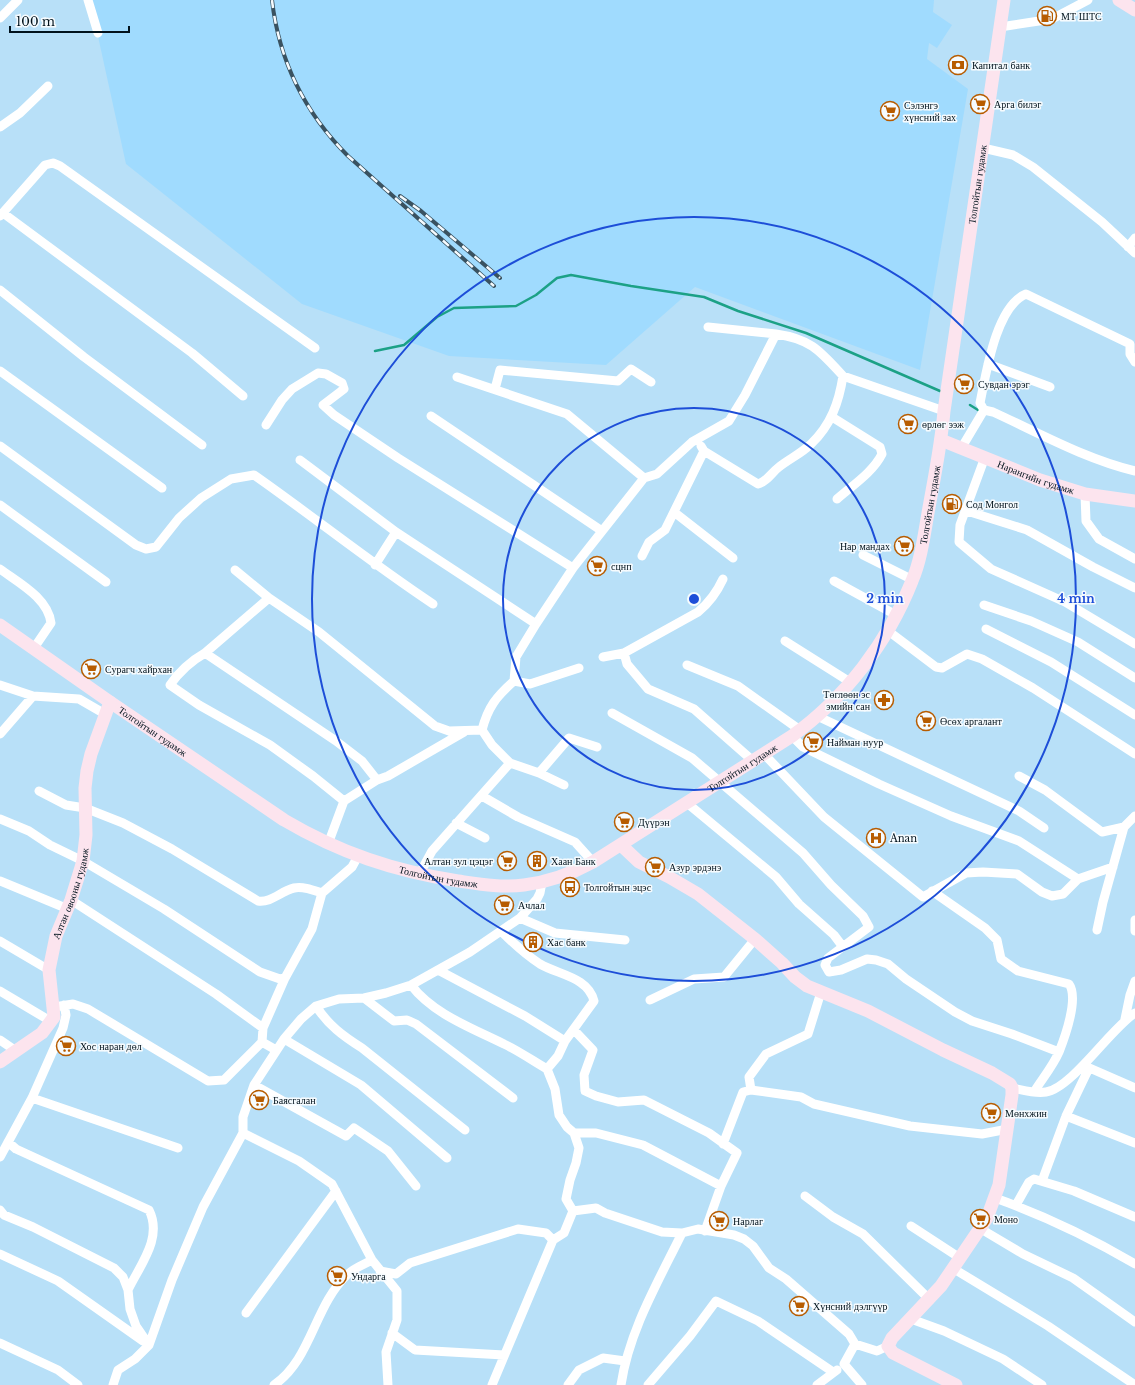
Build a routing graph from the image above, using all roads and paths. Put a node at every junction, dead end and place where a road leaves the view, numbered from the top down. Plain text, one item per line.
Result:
1 (18, 0) edge
2 (88, 0) edge
3 (1004, 0) edge
4 (1088, 0) edge
5 (1119, 0) edge
6 (1135, 10) edge
7 (0, 18) edge
8 (1000, 27) junction
9 (98, 33) dead end
10 (48, 86) dead end
11 (0, 127) edge
12 (983, 148) junction
13 (1, 214) edge
14 (1135, 238) edge
15 (1132, 250) edge
16 (0, 290) edge
17 (708, 327) dead end
18 (776, 334) junction
19 (315, 348) dead end
20 (1135, 362) edge
21 (988, 364) junction
22 (0, 371) edge
23 (457, 376) dead end
24 (843, 376) junction
25 (651, 382) dead end
26 (1050, 387) dead end
27 (495, 389) junction
28 (243, 396) dead end
29 (984, 410) junction
30 (944, 411) junction
31 (431, 416) dead end
32 (832, 417) junction
33 (266, 425) dead end
34 (696, 440) junction
35 (941, 440) junction
36 (202, 445) dead end
37 (0, 446) edge
38 (962, 448) junction
39 (704, 450) junction
40 (985, 457) junction
41 (300, 460) dead end
42 (1135, 471) edge
43 (644, 478) junction
44 (162, 488) dead end
45 (1085, 494) junction
46 (838, 499) dead end
47 (1135, 501) edge
48 (0, 505) edge
49 (967, 511) junction
50 (674, 512) junction
51 (602, 531) junction
52 (396, 532) junction
53 (863, 555) dead end
54 (642, 556) dead end
55 (732, 558) dead end
56 (1135, 559) edge
57 (375, 565) junction
58 (573, 568) junction
59 (0, 569) edge
60 (236, 570) dead end
61 (722, 579) dead end
62 (913, 580) junction
63 (834, 581) dead end
64 (106, 582) dead end
65 (1135, 588) edge
66 (269, 598) junction
67 (433, 604) dead end
68 (984, 605) dead end
69 (896, 615) junction
70 (0, 624) edge
71 (536, 624) junction
72 (986, 629) dead end
73 (887, 630) junction
74 (784, 641) dead end
75 (1135, 644) edge
76 (34, 648) junction
77 (205, 653) junction
78 (624, 653) junction
79 (603, 657) dead end
80 (687, 666) dead end
81 (580, 668) dead end
82 (1135, 678) edge
83 (514, 681) junction
84 (850, 682) junction
85 (0, 685) edge
86 (33, 696) junction
87 (108, 708) junction
88 (612, 713) dead end
89 (1135, 715) edge
90 (817, 716) junction
91 (466, 730) junction
92 (482, 730) junction
93 (796, 733) junction
94 (0, 734) edge
95 (597, 747) dead end
96 (1135, 754) edge
97 (758, 757) junction
98 (510, 763) junction
99 (539, 773) junction
100 (1019, 776) dead end
101 (377, 780) junction
102 (719, 782) junction
103 (564, 785) dead end
104 (39, 791) dead end
105 (482, 796) junction
106 (344, 801) junction
107 (687, 803) junction
108 (85, 808) junction
109 (1135, 816) edge
110 (0, 819) edge
111 (456, 823) junction
112 (1124, 826) junction
113 (1044, 828) dead end
114 (485, 838) dead end
115 (328, 844) junction
116 (621, 845) junction
117 (358, 856) junction
118 (83, 860) junction
119 (593, 862) junction
120 (1114, 866) junction
121 (419, 875) junction
122 (1078, 879) junction
123 (0, 881) edge
124 (542, 882) junction
125 (932, 891) junction
126 (322, 893) junction
127 (70, 904) junction
128 (520, 918) junction
129 (1135, 920) edge
130 (1097, 930) dead end
131 (1135, 931) edge
132 (502, 932) junction
133 (755, 939) junction
134 (625, 940) dead end
135 (0, 941) edge
136 (843, 947) junction
137 (49, 970) junction
138 (438, 970) junction
139 (285, 978) junction
140 (1135, 981) edge
141 (411, 985) junction
142 (0, 991) edge
143 (820, 992) junction
144 (364, 998) junction
145 (650, 1000) dead end
146 (59, 1006) junction
147 (316, 1006) junction
148 (1135, 1013) edge
149 (1125, 1019) junction
150 (52, 1022) junction
151 (263, 1028) junction
152 (574, 1030) junction
153 (284, 1039) junction
154 (0, 1040) edge
155 (565, 1040) junction
156 (262, 1042) junction
157 (276, 1050) junction
158 (16, 1051) junction
159 (1058, 1052) junction
160 (0, 1062) edge
161 (1086, 1067) junction
162 (547, 1069) junction
163 (254, 1084) junction
164 (1012, 1088) junction
165 (1135, 1088) edge
166 (750, 1090) junction
167 (1034, 1092) junction
168 (32, 1098) junction
169 (513, 1098) dead end
170 (1066, 1116) junction
171 (1008, 1129) junction
172 (465, 1130) dead end
173 (243, 1133) junction
174 (574, 1133) junction
175 (8, 1142) junction
176 (1135, 1143) edge
177 (723, 1144) junction
178 (178, 1148) dead end
179 (0, 1158) edge
180 (447, 1158) dead end
181 (1042, 1181) junction
182 (416, 1186) dead end
183 (721, 1186) junction
184 (336, 1191) junction
185 (805, 1196) dead end
186 (995, 1198) junction
187 (1016, 1205) junction
188 (0, 1210) edge
189 (573, 1211) junction
190 (1135, 1217) edge
191 (911, 1226) dead end
192 (981, 1229) junction
193 (705, 1231) junction
194 (682, 1232) junction
195 (553, 1240) junction
196 (0, 1254) edge
197 (372, 1260) junction
198 (957, 1263) junction
199 (1135, 1264) edge
200 (380, 1270) junction
201 (128, 1290) junction
202 (930, 1300) junction
203 (246, 1312) dead end
204 (911, 1319) junction
205 (1135, 1322) edge
206 (392, 1333) junction
207 (0, 1343) edge
208 (854, 1344) junction
209 (148, 1345) junction
210 (888, 1346) junction
211 (504, 1355) junction
212 (624, 1361) junction
213 (844, 1364) junction
214 (833, 1372) junction
215 (78, 1385) edge
216 (113, 1385) edge
217 (274, 1385) edge
218 (388, 1385) edge
219 (492, 1385) edge
220 (568, 1385) edge
221 (621, 1385) edge
222 (648, 1385) edge
223 (816, 1385) edge
224 (862, 1385) edge
225 (956, 1385) edge
226 (1042, 1385) edge
227 (1135, 1385) edge

1 - 7 street
2 - 9 street
3 - 8 main road, Толгойтын гудамж
4 - 8 street
5 - 6 main road
8 - 12 main road, Толгойтын гудамж
10 - 11 street
12 - 15 street
12 - 30 main road, Толгойтын гудамж
13 - 19 street
13 - 28 street
14 - 15 street
16 - 36 street
17 - 18 street
18 - 24 street
18 - 34 street
20 - 21 street
21 - 26 street
21 - 29 street
22 - 44 street
23 - 27 street
24 - 30 street
24 - 32 street
25 - 27 street
27 - 43 street
29 - 38 street
29 - 42 street
30 - 35 main road, Толгойтын гудамж
31 - 51 street
32 - 39 street
32 - 46 street
33 - 58 street
34 - 39 street
34 - 43 street
35 - 38 main road, Нарангийн гудамж
35 - 62 main road, Толгойтын гудамж
37 - 57 street
38 - 40 main road, Нарангийн гудамж
39 - 50 street
40 - 45 main road, Нарангийн гудамж
40 - 49 street
41 - 52 street
43 - 51 street
45 - 47 main road, Нарангийн гудамж
45 - 56 street
48 - 64 street
49 - 65 street
49 - 75 street
50 - 54 street
50 - 55 street
51 - 58 street
52 - 57 street
52 - 71 street
53 - 62 street
57 - 67 street
58 - 71 street
59 - 76 street
60 - 66 street
61 - 78 street
62 - 69 main road, Толгойтын гудамж
63 - 69 street
66 - 77 street
66 - 91 street
68 - 82 street
69 - 73 main road, Толгойтын гудамж
70 - 76 main road, Толгойтын гудамж
71 - 83 street
72 - 89 street
73 - 84 main road, Толгойтын гудамж
73 - 96 street
74 - 84 street
76 - 87 main road, Толгойтын гудамж
77 - 101 street
77 - 106 street
78 - 79 street
78 - 97 street
80 - 93 street
81 - 83 street
83 - 92 street
84 - 90 main road, Толгойтын гудамж
85 - 86 street
86 - 87 street
86 - 94 street
87 - 108 main road, Алтан овооны гудамж
87 - 115 main road, Толгойтын гудамж
88 - 102 street
90 - 93 main road, Толгойтын гудамж
90 - 113 street
91 - 92 street
91 - 101 street
92 - 98 street
93 - 97 main road, Толгойтын гудамж
93 - 122 street
95 - 99 street
97 - 102 main road, Толгойтын гудамж
97 - 125 street
98 - 99 street
98 - 105 street
99 - 103 street
100 - 112 street
101 - 106 street
102 - 107 main road, Толгойтын гудамж
102 - 136 street
104 - 108 street
105 - 111 street
105 - 119 street
106 - 115 street
107 - 116 main road, Толгойтын гудамж
107 - 136 street
108 - 118 main road, Алтан овооны гудамж
108 - 126 street
109 - 112 street
110 - 118 street
111 - 114 street
111 - 121 street
112 - 120 street
115 - 117 main road, Толгойтын гудамж
116 - 119 main road, Толгойтын гудамж
116 - 133 main road
117 - 121 main road, Толгойтын гудамж
117 - 126 street
118 - 127 main road, Алтан овооны гудамж
118 - 139 street
119 - 124 main road, Толгойтын гудамж
120 - 122 street
120 - 130 street
121 - 124 main road, Толгойтын гудамж
122 - 125 street
123 - 127 street
124 - 128 street
125 - 159 street
126 - 139 street
127 - 137 main road, Алтан овооны гудамж
127 - 151 street
128 - 132 street
128 - 134 street
129 - 131 street
132 - 138 street
132 - 152 street
133 - 143 main road
133 - 145 street
135 - 137 street
136 - 159 street
137 - 146 main road, Алтан овооны гудамж
138 - 141 street
138 - 155 street
139 - 151 street
140 - 149 street
141 - 144 street
141 - 162 street
142 - 150 street
143 - 164 main road
143 - 166 street
144 - 147 street
144 - 169 street
146 - 150 main road, Алтан овооны гудамж
146 - 156 street
146 - 168 street
147 - 153 street
147 - 172 street
148 - 149 street
149 - 161 street
150 - 158 main road
151 - 156 street
152 - 155 street
152 - 177 street
153 - 157 street
153 - 180 street
154 - 158 street
155 - 162 street
156 - 157 street
157 - 163 street
158 - 160 main road
159 - 167 street
161 - 165 street
161 - 167 street
161 - 170 street
162 - 174 street
163 - 173 street
163 - 182 street
164 - 167 street
164 - 171 main road
166 - 171 street
166 - 177 street
168 - 175 street
168 - 178 street
170 - 176 street
170 - 181 street
171 - 186 main road
173 - 184 street
173 - 209 street
174 - 183 street
174 - 189 street
175 - 179 street
175 - 201 street
177 - 183 street
181 - 187 street
181 - 190 street
183 - 193 street
184 - 197 street
184 - 203 street
185 - 202 street
186 - 187 street
186 - 192 main road
187 - 199 street
188 - 201 street
189 - 194 street
189 - 195 street
191 - 198 street
192 - 198 main road
192 - 205 street
193 - 194 street
193 - 208 street
194 - 212 street
195 - 200 street
195 - 211 street
196 - 209 street
197 - 200 street
197 - 217 street
198 - 202 main road
198 - 227 street
200 - 206 street
201 - 209 street
202 - 204 main road
204 - 210 main road
204 - 226 street
206 - 211 street
206 - 218 street
207 - 215 street
208 - 210 street
208 - 213 street
209 - 216 street
210 - 225 main road
211 - 219 street
212 - 220 street
212 - 221 street
213 - 214 street
213 - 224 street
214 - 222 street
214 - 223 street

